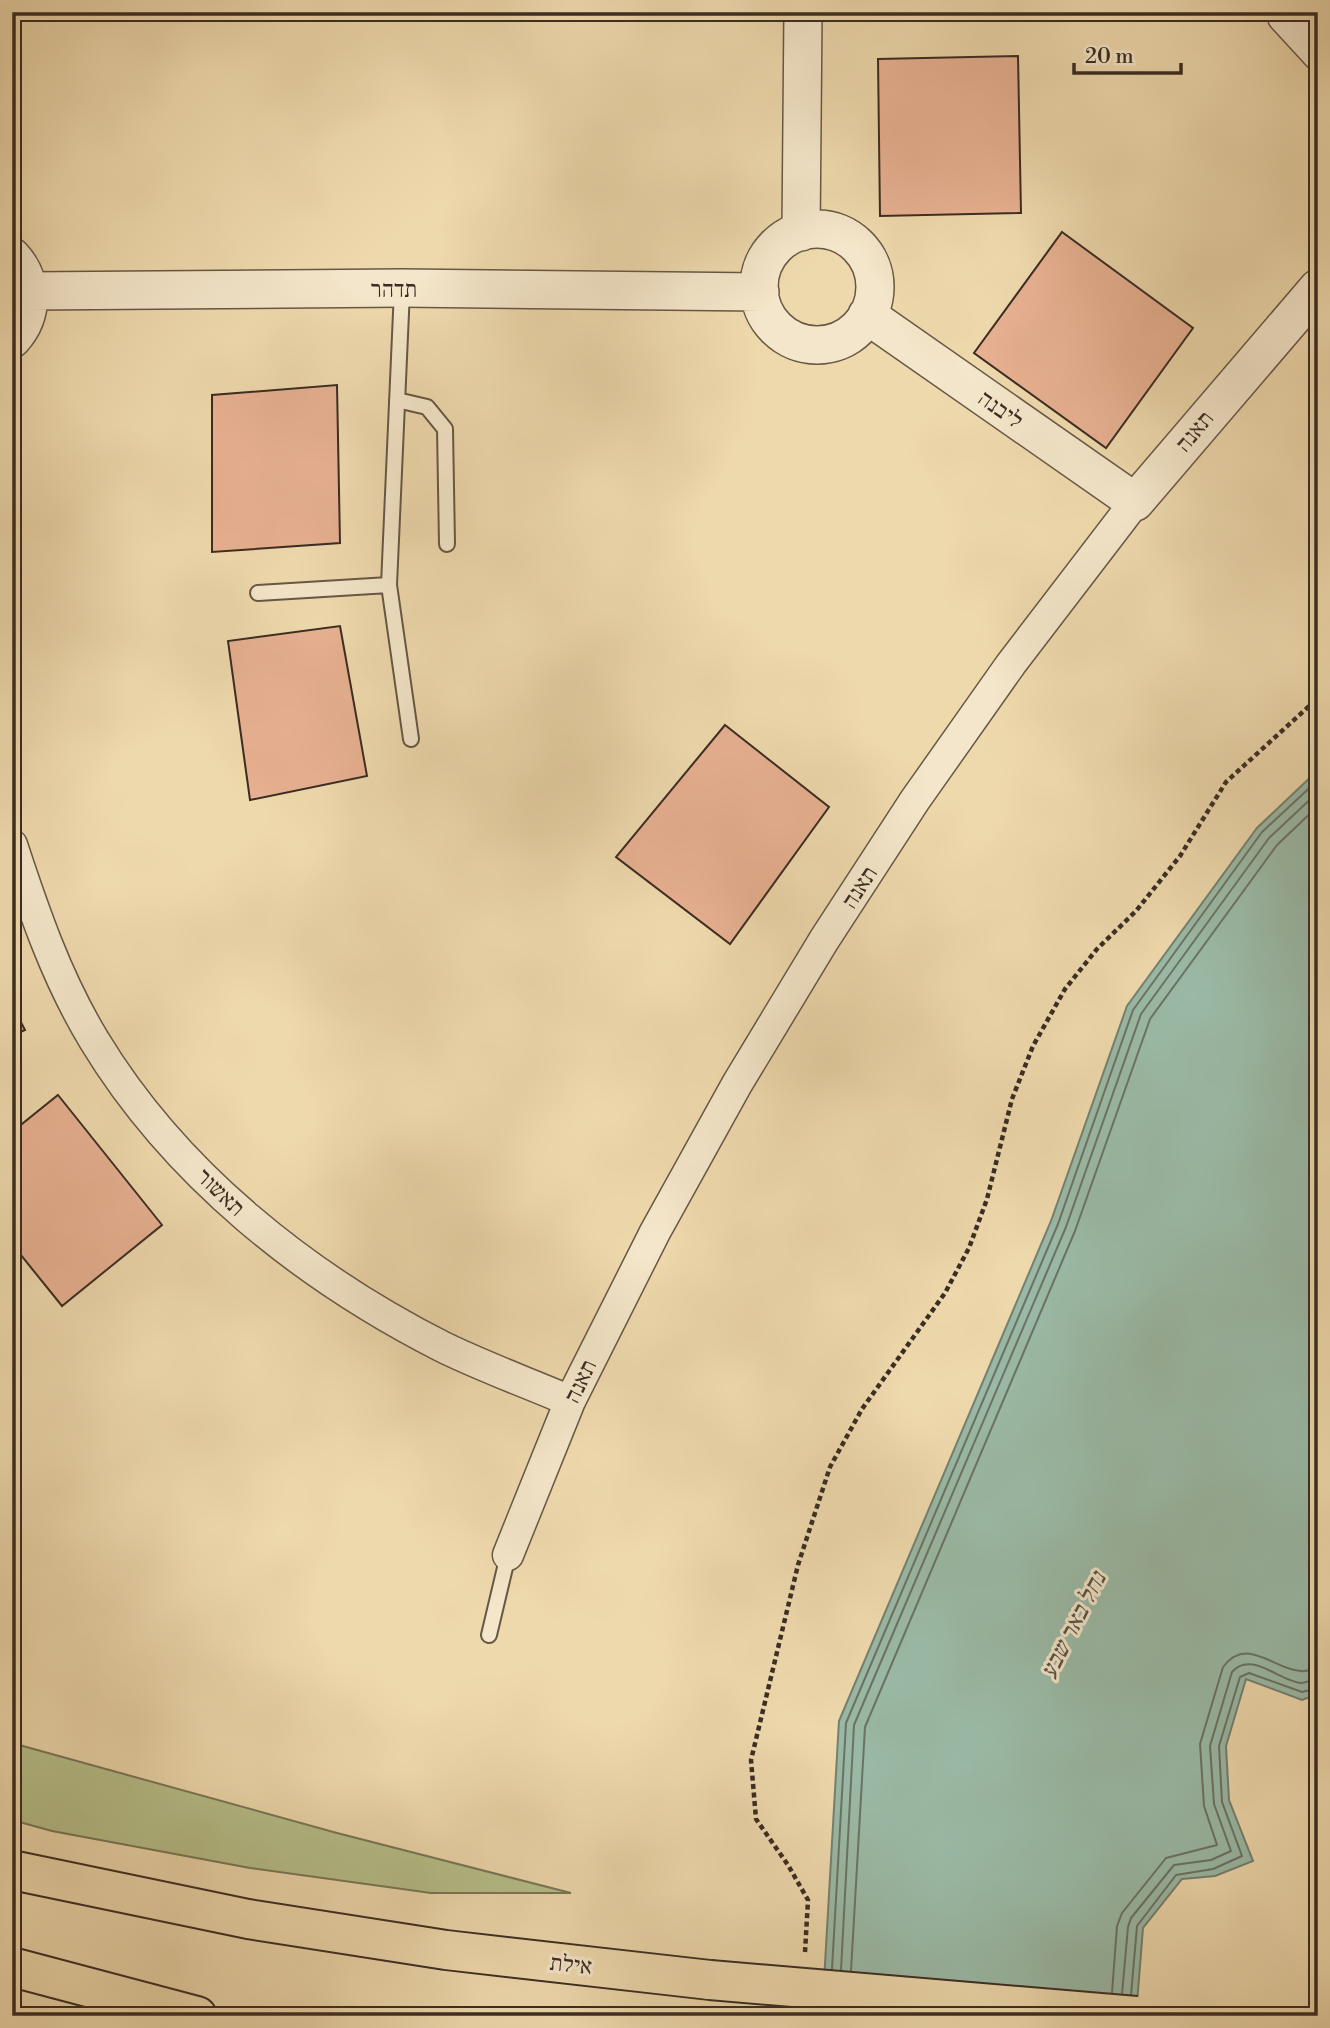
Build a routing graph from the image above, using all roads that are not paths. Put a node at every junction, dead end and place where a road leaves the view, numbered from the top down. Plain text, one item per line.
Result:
1 (803, 12) edge
2 (1282, 12) edge
3 (1318, 55) edge
4 (801, 232) junction
5 (12, 257) edge
6 (402, 288) junction
7 (1318, 288) edge
8 (29, 291) junction
9 (760, 292) junction
10 (867, 315) junction
11 (12, 339) edge
12 (397, 400) junction
13 (1135, 502) junction
14 (447, 544) dead end
15 (389, 584) junction
16 (258, 593) dead end
17 (411, 739) dead end
18 (12, 845) edge
19 (570, 1401) junction
20 (508, 1555) joint
21 (489, 1635) dead end
22 (12, 1870) edge
23 (12, 1967) edge
24 (197, 2016) edge
25 (1136, 2016) edge

1 - 4 street
2 - 3 street
4 - 9 street
4 - 10 street
5 - 8 street
6 - 8 street, תדהר
6 - 9 street, תדהר
6 - 12 lane
7 - 13 street, תאנה
8 - 11 street
9 - 10 street
10 - 13 street, ליבנה
12 - 14 lane
12 - 15 lane
13 - 19 street, תאנה
15 - 16 lane
15 - 17 lane
18 - 19 street, תאשור
19 - 20 street, תאנה
20 - 21 lane
22 - 25 highway, אילת, bridge
23 - 24 highway

